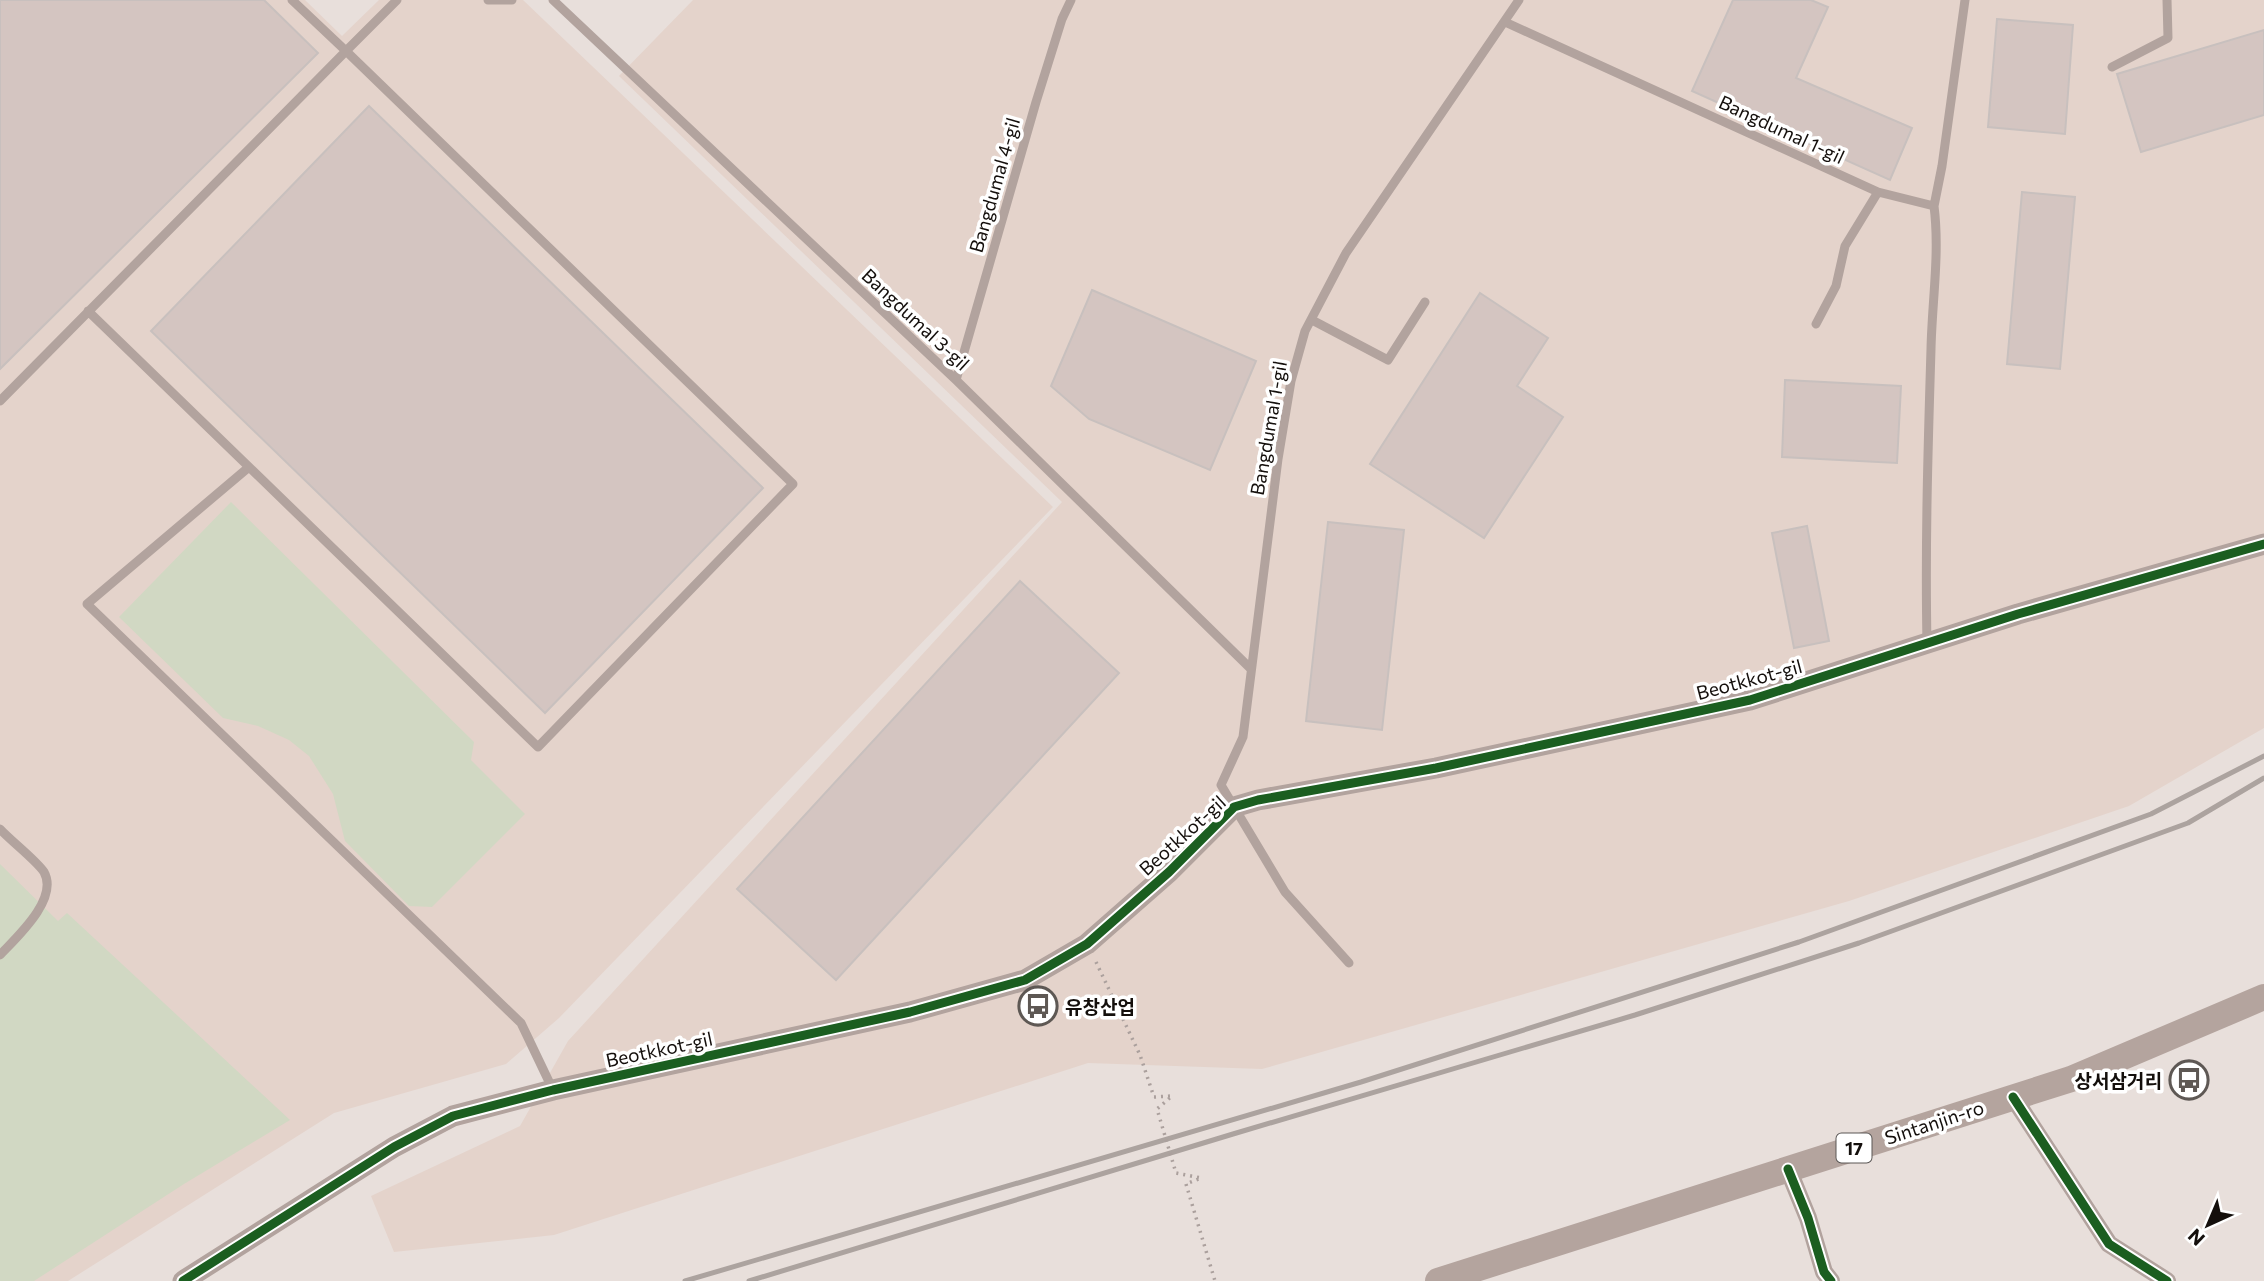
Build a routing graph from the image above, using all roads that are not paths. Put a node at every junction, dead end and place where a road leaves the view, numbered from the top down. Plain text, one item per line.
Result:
1 (292, 0) edge
2 (397, 0) edge
3 (488, 0) edge
4 (512, 0) edge
5 (553, 0) edge
6 (1070, 0) edge
7 (1519, 0) edge
8 (1965, 0) edge
9 (2167, 0) edge
10 (1505, 22) junction
11 (346, 51) junction
12 (2112, 67) dead end
13 (1878, 192) junction
14 (1934, 206) junction
15 (1425, 302) dead end
16 (88, 312) junction
17 (1311, 320) junction
18 (1816, 324) dead end
19 (956, 380) junction
20 (0, 401) edge
21 (249, 467) junction
22 (2264, 544) edge
23 (1927, 643) junction
24 (1251, 668) junction
25 (1234, 807) junction
26 (0, 830) edge
27 (0, 955) edge
28 (1349, 963) dead end
29 (2264, 997) edge
30 (553, 1090) junction
31 (2013, 1097) junction
32 (1788, 1169) junction
33 (183, 1281) edge
34 (1438, 1281) edge
35 (1831, 1281) edge
36 (2167, 1281) edge

1 - 11 lane
2 - 11 lane
3 - 4 lane
5 - 19 lane, Bangdumal 3-gil
6 - 19 lane, Bangdumal 4-gil
7 - 10 lane, Bangdumal 1-gil
8 - 14 lane
9 - 12 lane
10 - 13 lane, Bangdumal 1-gil
10 - 17 lane, Bangdumal 1-gil
11 - 16 lane
11 - 21 lane
13 - 14 lane, Bangdumal 1-gil
13 - 18 lane
14 - 23 lane
15 - 17 lane
16 - 20 lane
16 - 21 lane
17 - 24 lane, Bangdumal 1-gil
19 - 24 lane, Bangdumal 3-gil
21 - 30 lane
22 - 23 street, Beotkkot-gil
23 - 25 street, Beotkkot-gil
24 - 25 lane, Bangdumal 1-gil
25 - 28 lane
25 - 30 street, Beotkkot-gil
26 - 27 lane
29 - 31 main road, Sintanjin-ro / 17
30 - 33 street, Beotkkot-gil
31 - 32 main road, Sintanjin-ro / 17
31 - 36 street
32 - 34 main road, Sintanjin-ro / 17
32 - 35 street

